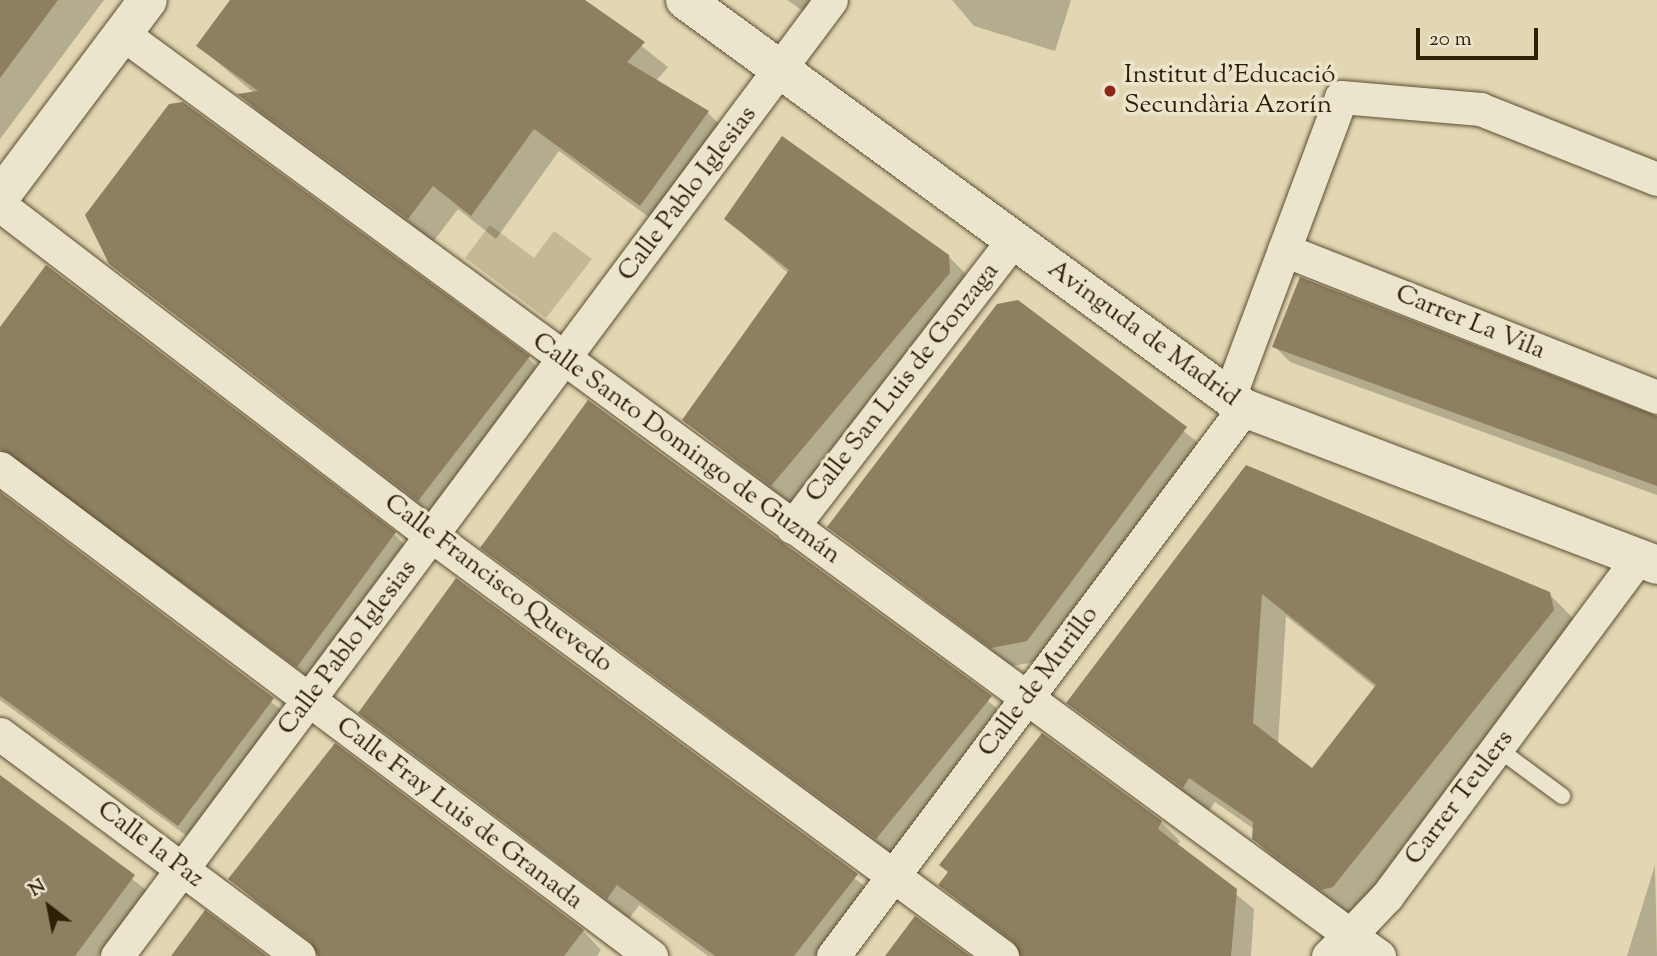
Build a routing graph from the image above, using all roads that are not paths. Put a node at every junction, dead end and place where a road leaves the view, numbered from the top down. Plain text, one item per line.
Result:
1 (148, 0) edge
2 (685, 0) edge
3 (831, 0) edge
4 (122, 34) junction
5 (781, 70) junction
6 (1657, 179) edge
7 (0, 197) edge
8 (0, 205) edge
9 (1013, 239) junction
10 (1284, 250) junction
11 (564, 359) junction
12 (1657, 397) edge
13 (1237, 402) junction
14 (0, 468) edge
15 (792, 527) junction
16 (432, 536) junction
17 (1648, 561) edge
18 (1026, 699) junction
19 (308, 701) junction
20 (0, 734) edge
21 (1497, 748) junction
22 (1562, 796) dead end
23 (182, 869) junction
24 (893, 876) junction
25 (1339, 945) edge
26 (117, 956) edge
27 (299, 956) edge
28 (651, 956) edge
29 (833, 956) edge
30 (1002, 956) edge
31 (1379, 956) edge

1 - 4 street
2 - 5 street, Avinguda de Madrid
3 - 5 street, Calle Pablo Iglesias
4 - 7 street
4 - 11 street, Calle Santo Domingo de Guzmán
5 - 9 street, Avinguda de Madrid
5 - 11 street, Calle Pablo Iglesias
6 - 10 street, Calle de Murillo
8 - 16 street, Calle Francisco Quevedo
9 - 13 street, Avinguda de Madrid
9 - 15 street, Calle San Luis de Gonzaga
10 - 12 street, Carrer La Vila
10 - 13 street, Calle de Murillo
11 - 15 street, Calle Santo Domingo de Guzmán
11 - 16 street, Calle Pablo Iglesias
13 - 17 street, Avinguda de Madrid
13 - 18 street, Calle de Murillo
14 - 19 street, Calle Fray Luis de Granada
15 - 18 street, Calle Santo Domingo de Guzmán
16 - 19 street, Calle Pablo Iglesias
16 - 24 street, Calle Francisco Quevedo
17 - 21 street, Carrer Teulers
18 - 24 street, Calle de Murillo
18 - 25 street, Calle Santo Domingo de Guzmán
19 - 23 street, Calle Pablo Iglesias
19 - 28 street, Calle Fray Luis de Granada
20 - 23 street, Calle la Paz
21 - 22 lane
21 - 25 street, Carrer Teulers
23 - 26 street, Calle Pablo Iglesias
23 - 27 street, Calle la Paz
24 - 29 street, Calle de Murillo
24 - 30 street, Calle Francisco Quevedo
25 - 31 street

